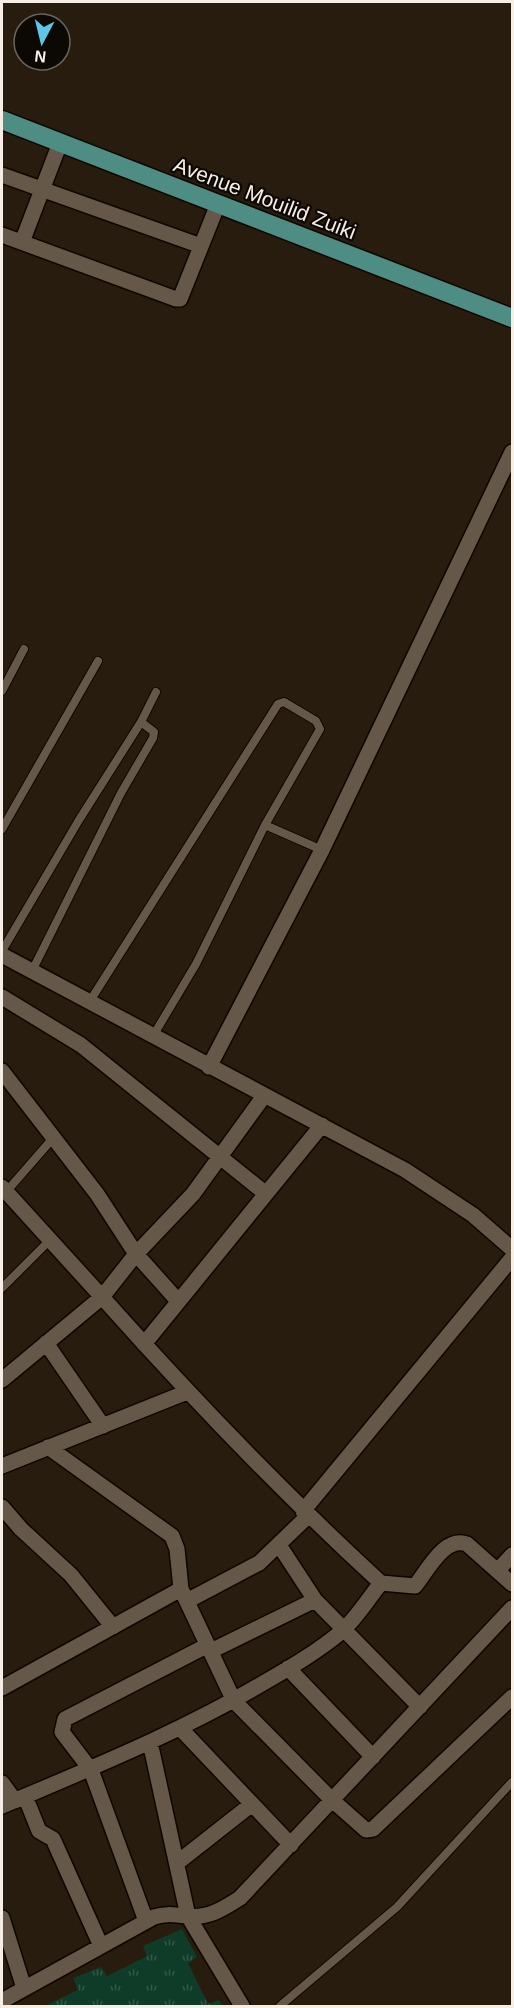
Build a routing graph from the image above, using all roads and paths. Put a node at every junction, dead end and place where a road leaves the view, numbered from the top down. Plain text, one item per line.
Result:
1 (2, 120) edge
2 (60, 142) junction
3 (2, 175) edge
4 (42, 190) junction
5 (218, 204) junction
6 (2, 235) edge
7 (22, 242) junction
8 (201, 246) junction
9 (513, 318) edge
10 (513, 452) edge
11 (24, 649) dead end
12 (98, 661) dead end
13 (2, 691) edge
14 (156, 692) dead end
15 (141, 722) junction
16 (265, 825) junction
17 (2, 829) edge
18 (322, 850) junction
19 (2, 953) edge
20 (32, 971) junction
21 (2, 997) edge
22 (90, 1001) junction
23 (153, 1036) junction
24 (209, 1067) junction
25 (2, 1071) edge
26 (264, 1096) junction
27 (322, 1125) junction
28 (54, 1137) junction
29 (220, 1159) junction
30 (4, 1189) edge
31 (265, 1193) junction
32 (50, 1239) junction
33 (513, 1249) edge
34 (136, 1254) junction
35 (513, 1258) edge
36 (2, 1288) edge
37 (102, 1298) junction
38 (178, 1301) junction
39 (46, 1343) junction
40 (144, 1344) junction
41 (2, 1380) edge
42 (187, 1392) junction
43 (103, 1426) junction
44 (48, 1448) junction
45 (2, 1466) edge
46 (2, 1507) edge
47 (306, 1513) junction
48 (279, 1545) junction
49 (513, 1555) edge
50 (498, 1570) junction
51 (381, 1583) junction
52 (513, 1584) edge
53 (184, 1595) junction
54 (315, 1600) junction
55 (513, 1608) edge
56 (113, 1627) junction
57 (343, 1630) junction
58 (209, 1648) junction
59 (288, 1668) junction
60 (2, 1688) edge
61 (513, 1697) edge
62 (234, 1701) junction
63 (420, 1707) junction
64 (180, 1728) junction
65 (150, 1742) junction
66 (373, 1757) junction
67 (91, 1770) junction
68 (513, 1782) edge
69 (2, 1783) edge
70 (332, 1800) junction
71 (14, 1801) edge
72 (252, 1804) junction
73 (291, 1845) junction
74 (177, 1863) junction
75 (188, 1916) junction
76 (2, 1918) edge
77 (146, 1921) junction
78 (101, 1946) junction
79 (24, 1988) junction
80 (7, 2001) edge
81 (242, 2007) edge
82 (280, 2007) edge

1 - 2 main road, Avenue Mouilid Zuiki
2 - 4 street
2 - 5 main road, Avenue Mouilid Zuiki
3 - 4 street
4 - 7 street
4 - 8 street
5 - 8 street
5 - 9 main road, Avenue Mouilid Zuiki
6 - 7 street
7 - 8 street
10 - 18 street
11 - 13 lane
12 - 17 lane
14 - 15 lane
15 - 19 lane
15 - 20 lane
16 - 18 lane
16 - 22 lane
16 - 23 lane
18 - 24 street
19 - 20 street
20 - 22 street
21 - 29 street
22 - 23 street
23 - 24 street
24 - 26 street
25 - 28 street
26 - 27 street
26 - 29 street
27 - 31 street
27 - 33 street
28 - 30 lane
28 - 34 street
29 - 31 street
29 - 34 street
30 - 32 street
31 - 38 street
32 - 36 lane
32 - 37 street
34 - 37 street
34 - 38 street
35 - 47 street
37 - 39 street
37 - 40 street
38 - 40 street
39 - 41 street
39 - 43 street
40 - 42 street
42 - 43 street
42 - 47 street
43 - 44 street
44 - 45 street
44 - 53 street
46 - 56 street
47 - 48 street
47 - 51 street
48 - 53 street
48 - 54 street
49 - 50 street
50 - 51 street
50 - 52 street
51 - 57 street
53 - 56 street
53 - 58 street
54 - 57 street
54 - 58 street
55 - 63 street
56 - 60 street
57 - 59 street
57 - 63 street
58 - 62 street
58 - 67 street
59 - 62 street
59 - 66 street
61 - 70 street
62 - 64 street
62 - 70 street
63 - 66 street
64 - 65 street
64 - 72 street
65 - 67 street
65 - 74 street
66 - 70 street
67 - 71 street
67 - 77 street
68 - 82 lane
69 - 71 street
70 - 73 street
71 - 78 street
72 - 73 street
72 - 74 street
73 - 75 street
74 - 75 street
75 - 77 street
75 - 81 street
76 - 79 street
77 - 78 street
78 - 79 street
79 - 80 street

